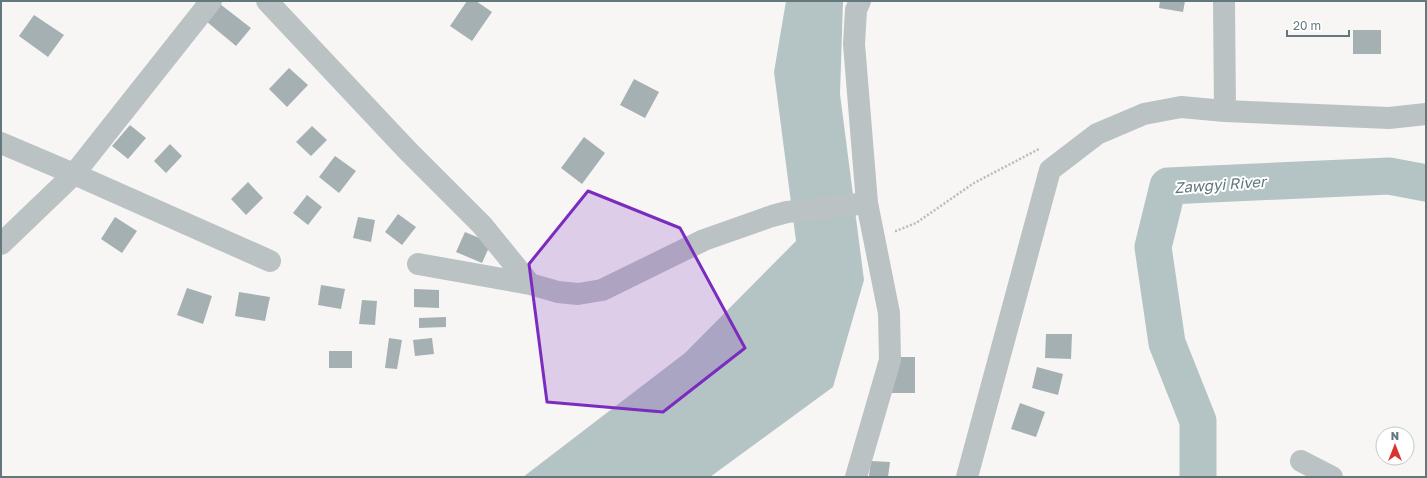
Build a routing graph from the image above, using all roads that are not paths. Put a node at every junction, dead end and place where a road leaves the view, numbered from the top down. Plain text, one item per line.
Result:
1 (211, 1) edge
2 (267, 1) edge
3 (860, 1) edge
4 (1224, 1) edge
5 (1225, 112) junction
6 (1426, 114) edge
7 (1, 143) edge
8 (74, 174) junction
9 (862, 203) junction
10 (1, 244) edge
11 (270, 261) dead end
12 (418, 264) dead end
13 (530, 284) junction
14 (1301, 461) dead end
15 (856, 477) edge
16 (967, 477) edge
17 (1332, 477) edge

1 - 8 street
2 - 13 street
3 - 9 street
4 - 5 street
5 - 6 street
5 - 16 street
7 - 8 street
8 - 10 street
8 - 11 street
9 - 13 street
9 - 15 street
12 - 13 street
14 - 17 street

